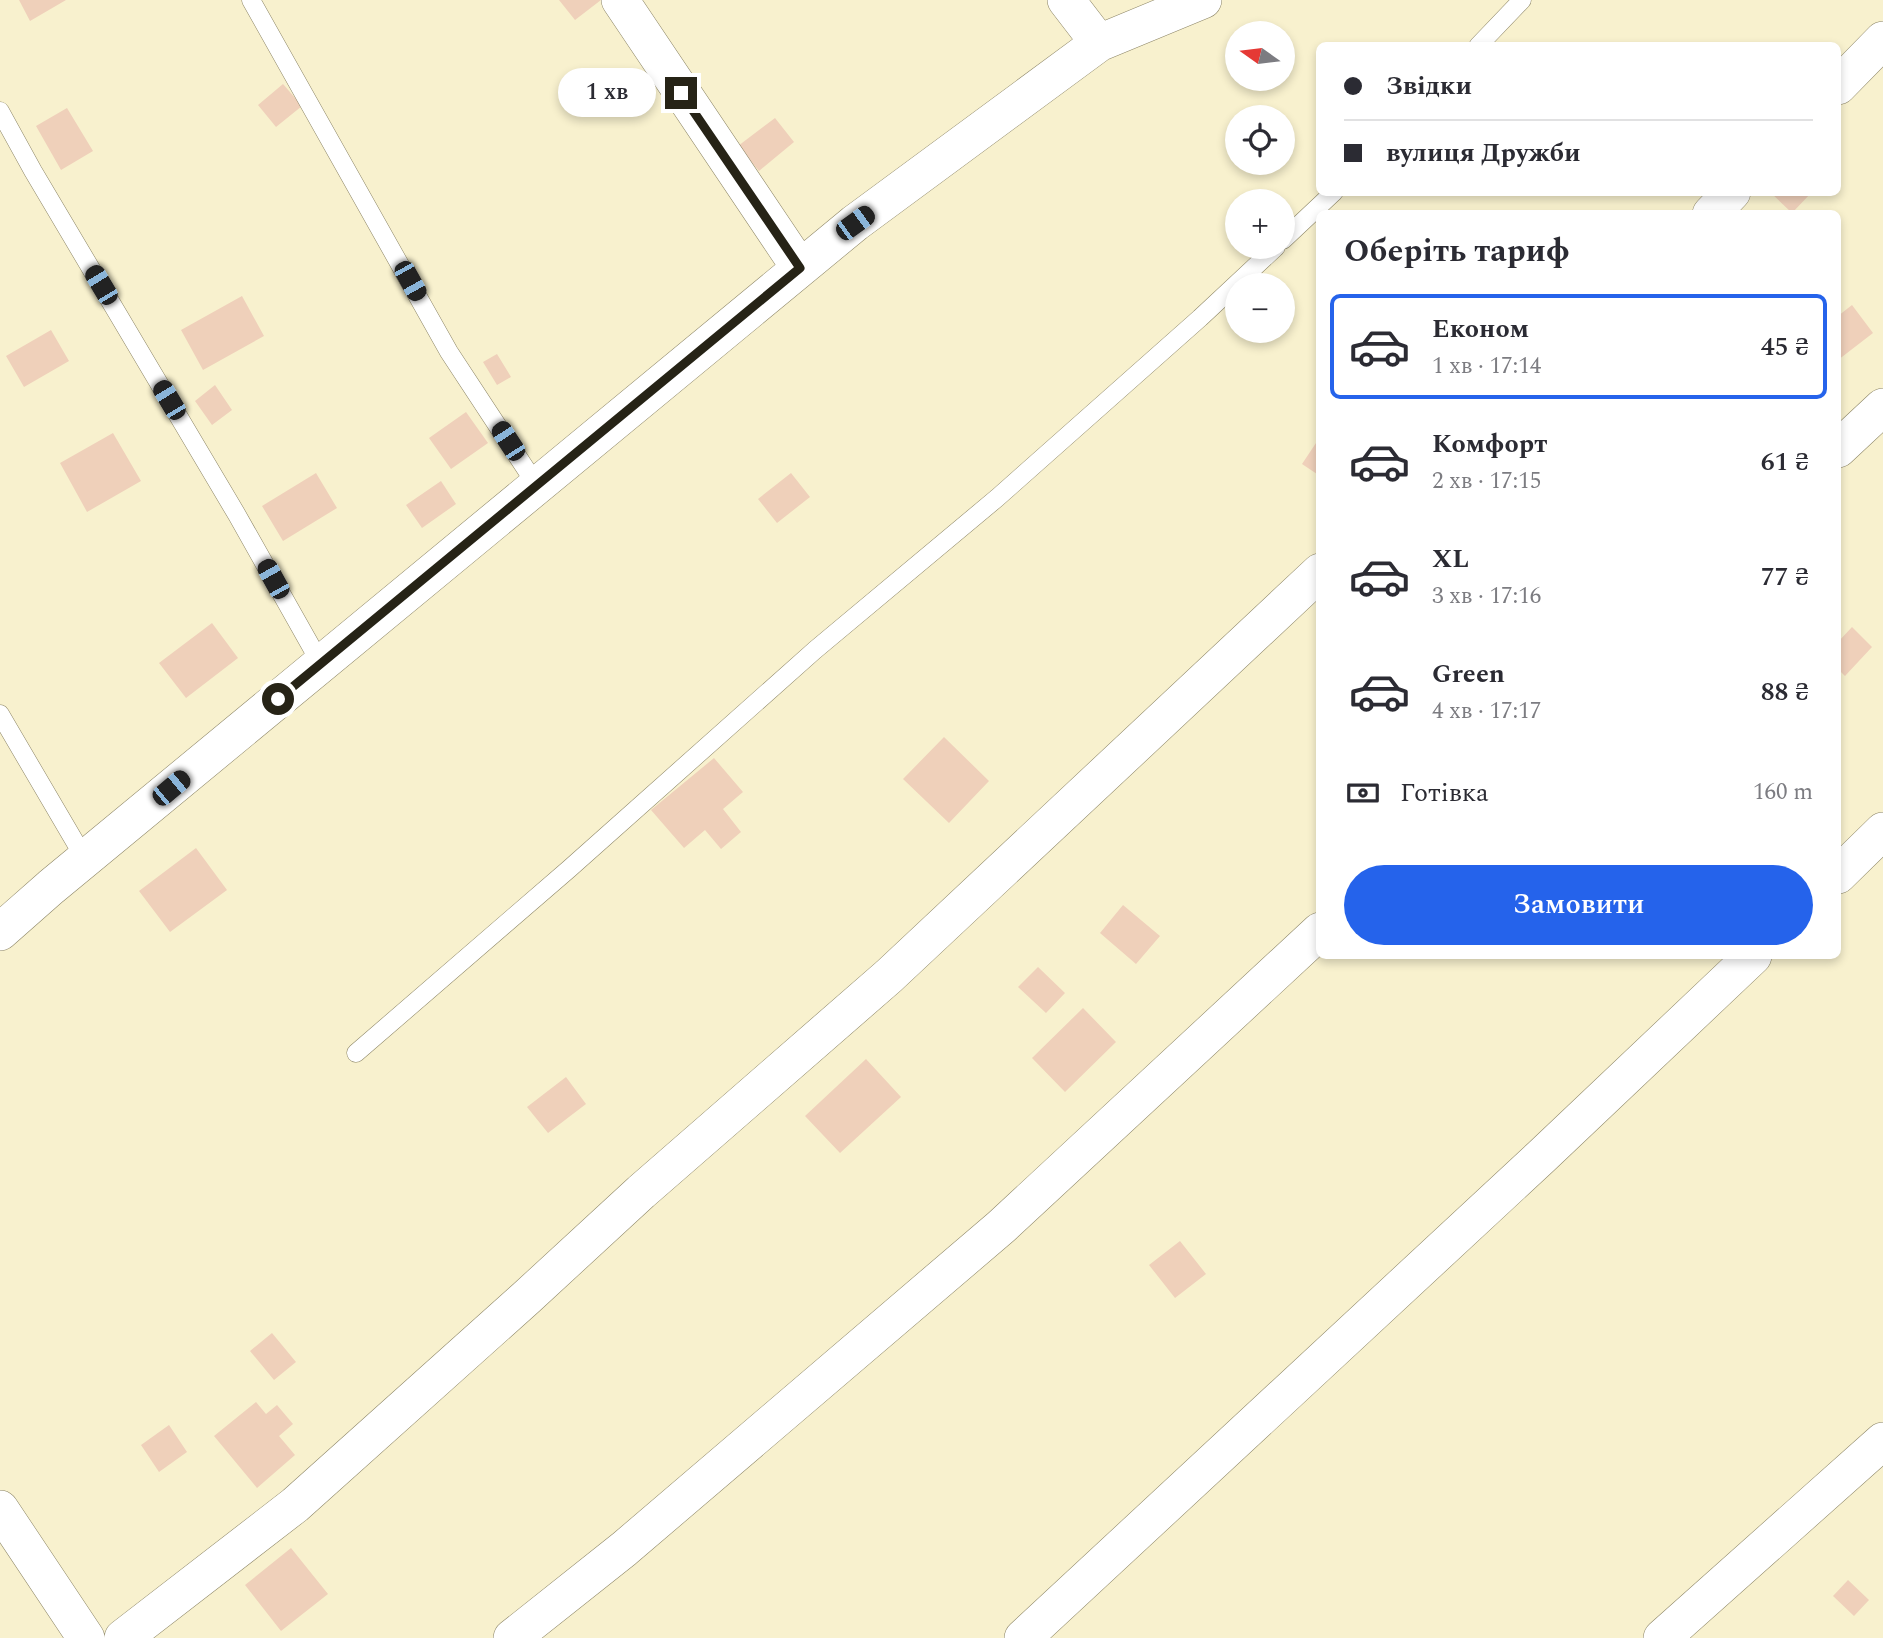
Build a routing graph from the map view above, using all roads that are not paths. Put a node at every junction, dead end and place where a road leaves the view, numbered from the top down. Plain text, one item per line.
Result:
1 (251, 0) edge
2 (620, 0) edge
3 (1066, 0) edge
4 (1203, 0) edge
5 (1522, 0) edge
6 (1883, 40) edge
7 (1482, 42) edge
8 (1100, 43) junction
9 (1841, 83) edge
10 (0, 111) edge
11 (1330, 196) edge
12 (1728, 196) edge
13 (1715, 210) edge
14 (1295, 229) edge
15 (1263, 259) edge
16 (800, 268) junction
17 (1883, 407) edge
18 (1841, 446) edge
19 (537, 486) junction
20 (1316, 576) edge
21 (321, 664) junction
22 (0, 714) edge
23 (1883, 831) edge
24 (85, 859) junction
25 (1841, 872) edge
26 (0, 932) edge
27 (1316, 935) edge
28 (1750, 959) edge
29 (356, 1053) dead end
30 (1883, 1441) edge
31 (0, 1509) edge
32 (86, 1638) edge
33 (123, 1638) edge
34 (512, 1638) edge
35 (1023, 1638) edge
36 (1662, 1638) edge

1 - 19 lane
2 - 16 street
3 - 8 street
4 - 8 street
5 - 7 lane
6 - 9 street
8 - 16 street
10 - 21 lane
11 - 14 lane
12 - 13 street
15 - 29 lane
16 - 19 street
17 - 18 street
19 - 21 street
20 - 33 street
21 - 24 street
22 - 24 lane
23 - 25 street
24 - 26 street
27 - 34 street
28 - 35 street
30 - 36 street
31 - 32 street

